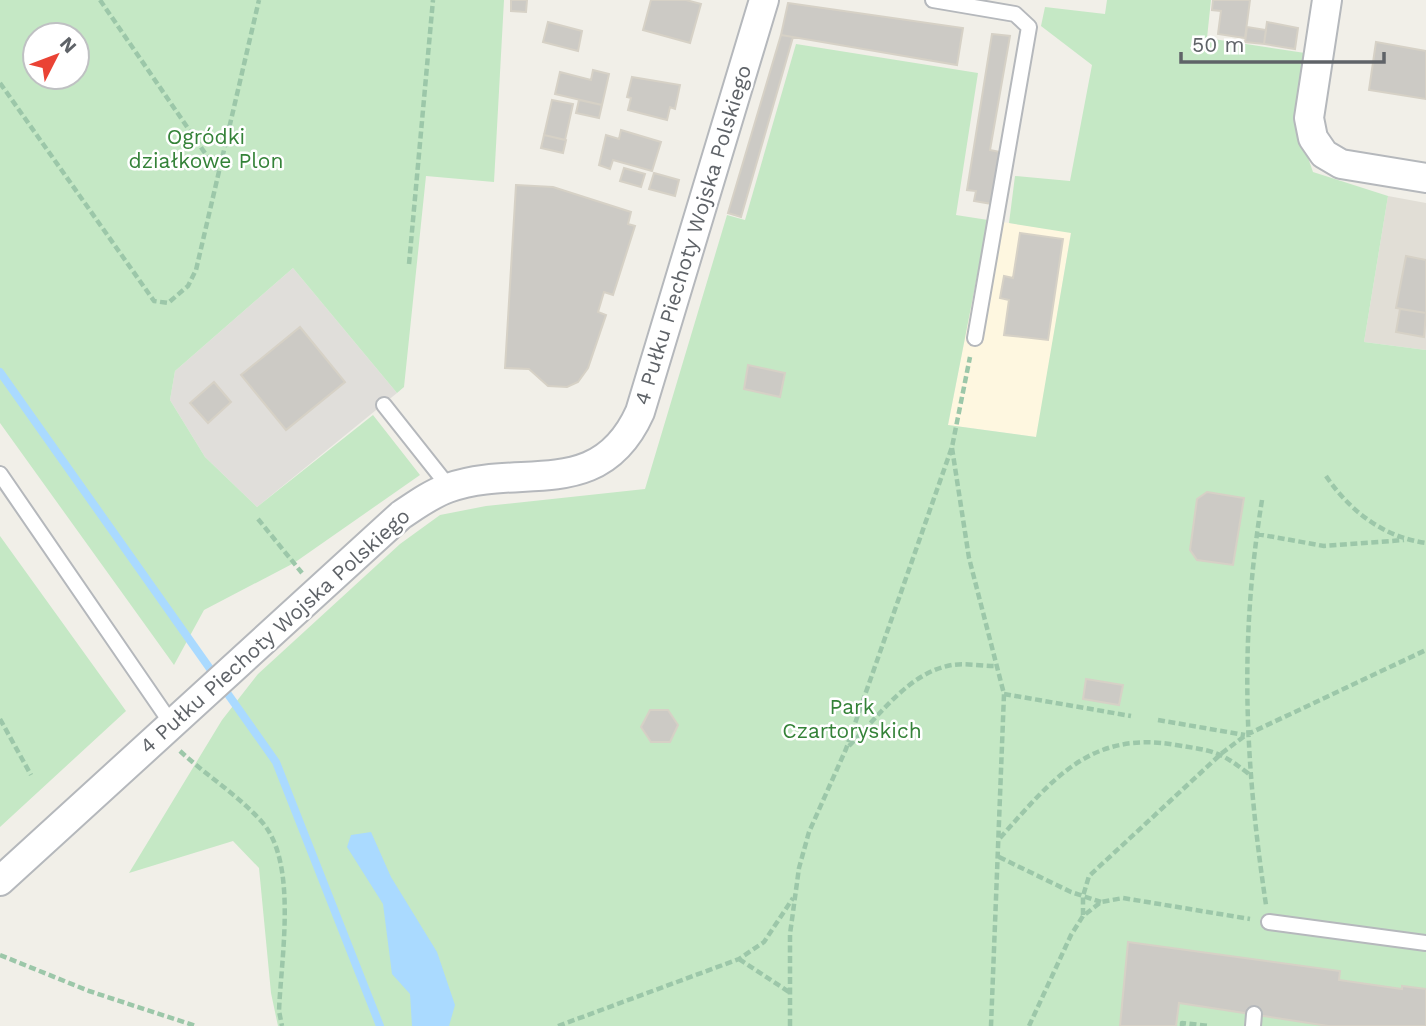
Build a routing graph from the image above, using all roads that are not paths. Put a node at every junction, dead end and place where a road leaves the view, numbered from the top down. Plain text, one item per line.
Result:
1 (764, 0) edge
2 (933, 0) edge
3 (1328, 0) edge
4 (1426, 178) edge
5 (975, 338) road end
6 (384, 405) dead end
7 (0, 474) edge
8 (449, 487) junction
9 (176, 719) junction
10 (0, 881) edge
11 (1269, 922) road end
12 (1426, 943) edge

1 - 8 street, 4 Pułku Piechoty Wojska Polskiego
2 - 5 lane
3 - 4 street
6 - 8 lane
7 - 9 lane
8 - 9 street, 4 Pułku Piechoty Wojska Polskiego
9 - 10 street, 4 Pułku Piechoty Wojska Polskiego
11 - 12 lane

